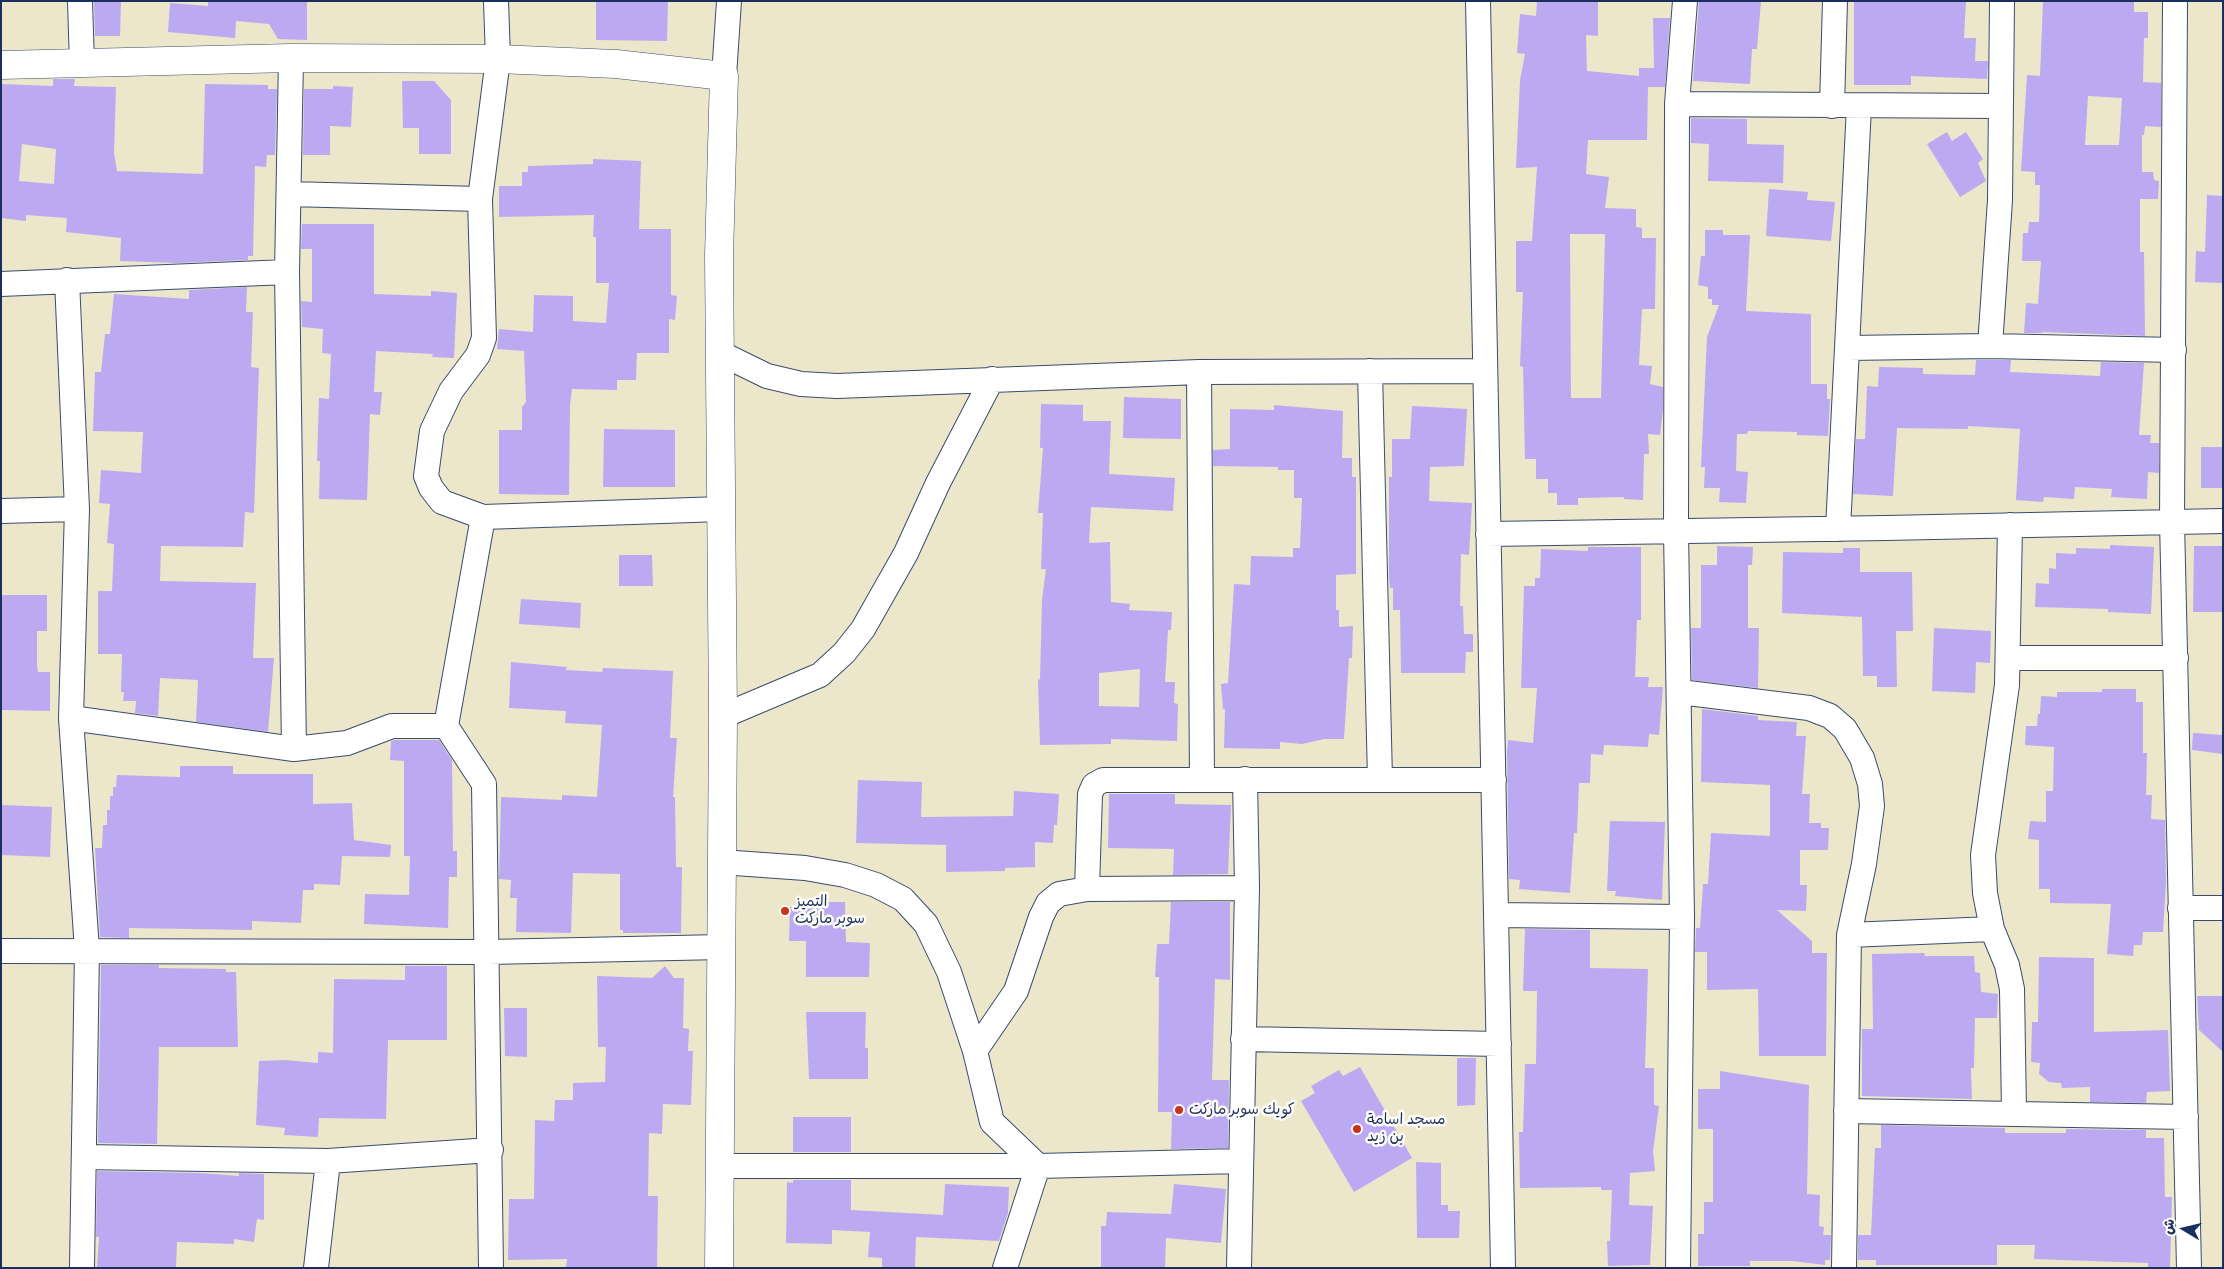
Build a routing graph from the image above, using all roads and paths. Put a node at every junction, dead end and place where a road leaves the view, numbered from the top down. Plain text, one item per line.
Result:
1 (80, 1) edge
2 (496, 1) edge
3 (729, 1) edge
4 (1478, 1) edge
5 (1685, 1) edge
6 (1835, 1) edge
7 (2002, 1) edge
8 (2175, 1) edge
9 (291, 58) junction
10 (498, 59) junction
11 (82, 64) junction
12 (1, 65) edge
13 (724, 76) junction
14 (1677, 104) junction
15 (1832, 106) junction
16 (1859, 106) junction
17 (1999, 106) junction
18 (289, 194) junction
19 (480, 199) junction
20 (287, 272) junction
21 (67, 280) junction
22 (1, 284) edge
23 (1990, 346) junction
24 (1847, 348) junction
25 (2174, 350) junction
26 (720, 353) junction
27 (1485, 370) junction
28 (1370, 371) junction
29 (1199, 372) junction
30 (992, 379) junction
31 (77, 509) junction
32 (722, 509) junction
33 (1, 511) edge
34 (482, 517) junction
35 (2172, 521) junction
36 (2223, 521) edge
37 (2010, 525) junction
38 (1838, 529) junction
39 (1676, 530) junction
40 (1488, 534) junction
41 (2009, 658) junction
42 (2176, 658) junction
43 (1680, 692) junction
44 (723, 716) junction
45 (72, 718) junction
46 (446, 726) junction
47 (294, 749) junction
48 (1202, 779) junction
49 (1245, 779) junction
50 (1380, 779) junction
51 (1494, 780) junction
52 (721, 862) junction
53 (1247, 888) junction
54 (1087, 889) junction
55 (2180, 908) junction
56 (2223, 908) edge
57 (1496, 915) junction
58 (1682, 917) junction
59 (1992, 929) junction
60 (1850, 935) junction
61 (722, 947) junction
62 (87, 950) junction
63 (1, 951) edge
64 (488, 952) junction
65 (1242, 1039) junction
66 (1499, 1044) junction
67 (975, 1051) junction
68 (1846, 1111) junction
69 (2014, 1112) junction
70 (2186, 1116) junction
71 (491, 1150) junction
72 (85, 1157) junction
73 (328, 1161) junction
74 (1240, 1161) junction
75 (721, 1166) junction
76 (1038, 1166) junction
77 (82, 1268) edge
78 (316, 1268) edge
79 (491, 1268) edge
80 (719, 1268) edge
81 (1006, 1268) edge
82 (1239, 1268) edge
83 (1503, 1268) edge
84 (1678, 1268) edge
85 (1844, 1268) edge
86 (2188, 1268) edge

1 - 11 street
2 - 10 street
3 - 13 street
4 - 27 street
5 - 14 street
6 - 15 street
7 - 17 street
8 - 25 street
9 - 10 street
9 - 11 street
9 - 18 street
10 - 13 street
10 - 19 street
11 - 12 street
13 - 26 street
14 - 15 street
14 - 39 street
15 - 16 street
16 - 17 street
16 - 24 street
17 - 23 street
18 - 19 street
18 - 20 street
19 - 34 street
20 - 21 street
20 - 47 street
21 - 22 street
21 - 31 street
23 - 24 street
23 - 25 street
24 - 38 street
25 - 35 street
26 - 30 street
26 - 32 street
27 - 28 street
27 - 40 street
28 - 29 street
28 - 50 street
29 - 30 street
29 - 48 street
30 - 44 street
31 - 33 street
31 - 45 street
32 - 34 street
32 - 44 street
34 - 46 street
35 - 36 street
35 - 37 street
35 - 42 street
37 - 38 street
37 - 41 street
38 - 39 street
39 - 40 street
39 - 43 street
40 - 51 street
41 - 42 street
41 - 59 street
42 - 55 street
43 - 58 street
43 - 60 street
44 - 52 street
45 - 47 street
45 - 62 street
46 - 47 street
46 - 64 street
48 - 49 street
48 - 54 street
49 - 50 street
49 - 53 street
50 - 51 street
51 - 57 street
52 - 61 street
52 - 67 street
53 - 54 street
53 - 65 street
54 - 67 street
55 - 56 street
55 - 70 street
57 - 58 street
57 - 66 street
58 - 84 street
59 - 60 street
59 - 69 street
60 - 68 street
61 - 64 street
61 - 75 street
62 - 63 street
62 - 64 street
62 - 72 street
64 - 71 street
65 - 66 street
65 - 74 street
66 - 83 street
67 - 76 street
68 - 69 street
68 - 85 street
69 - 70 street
70 - 86 street
71 - 73 street
71 - 79 street
72 - 73 street
72 - 77 street
73 - 78 street
74 - 76 street
74 - 82 street
75 - 76 street
75 - 80 street
76 - 81 street

